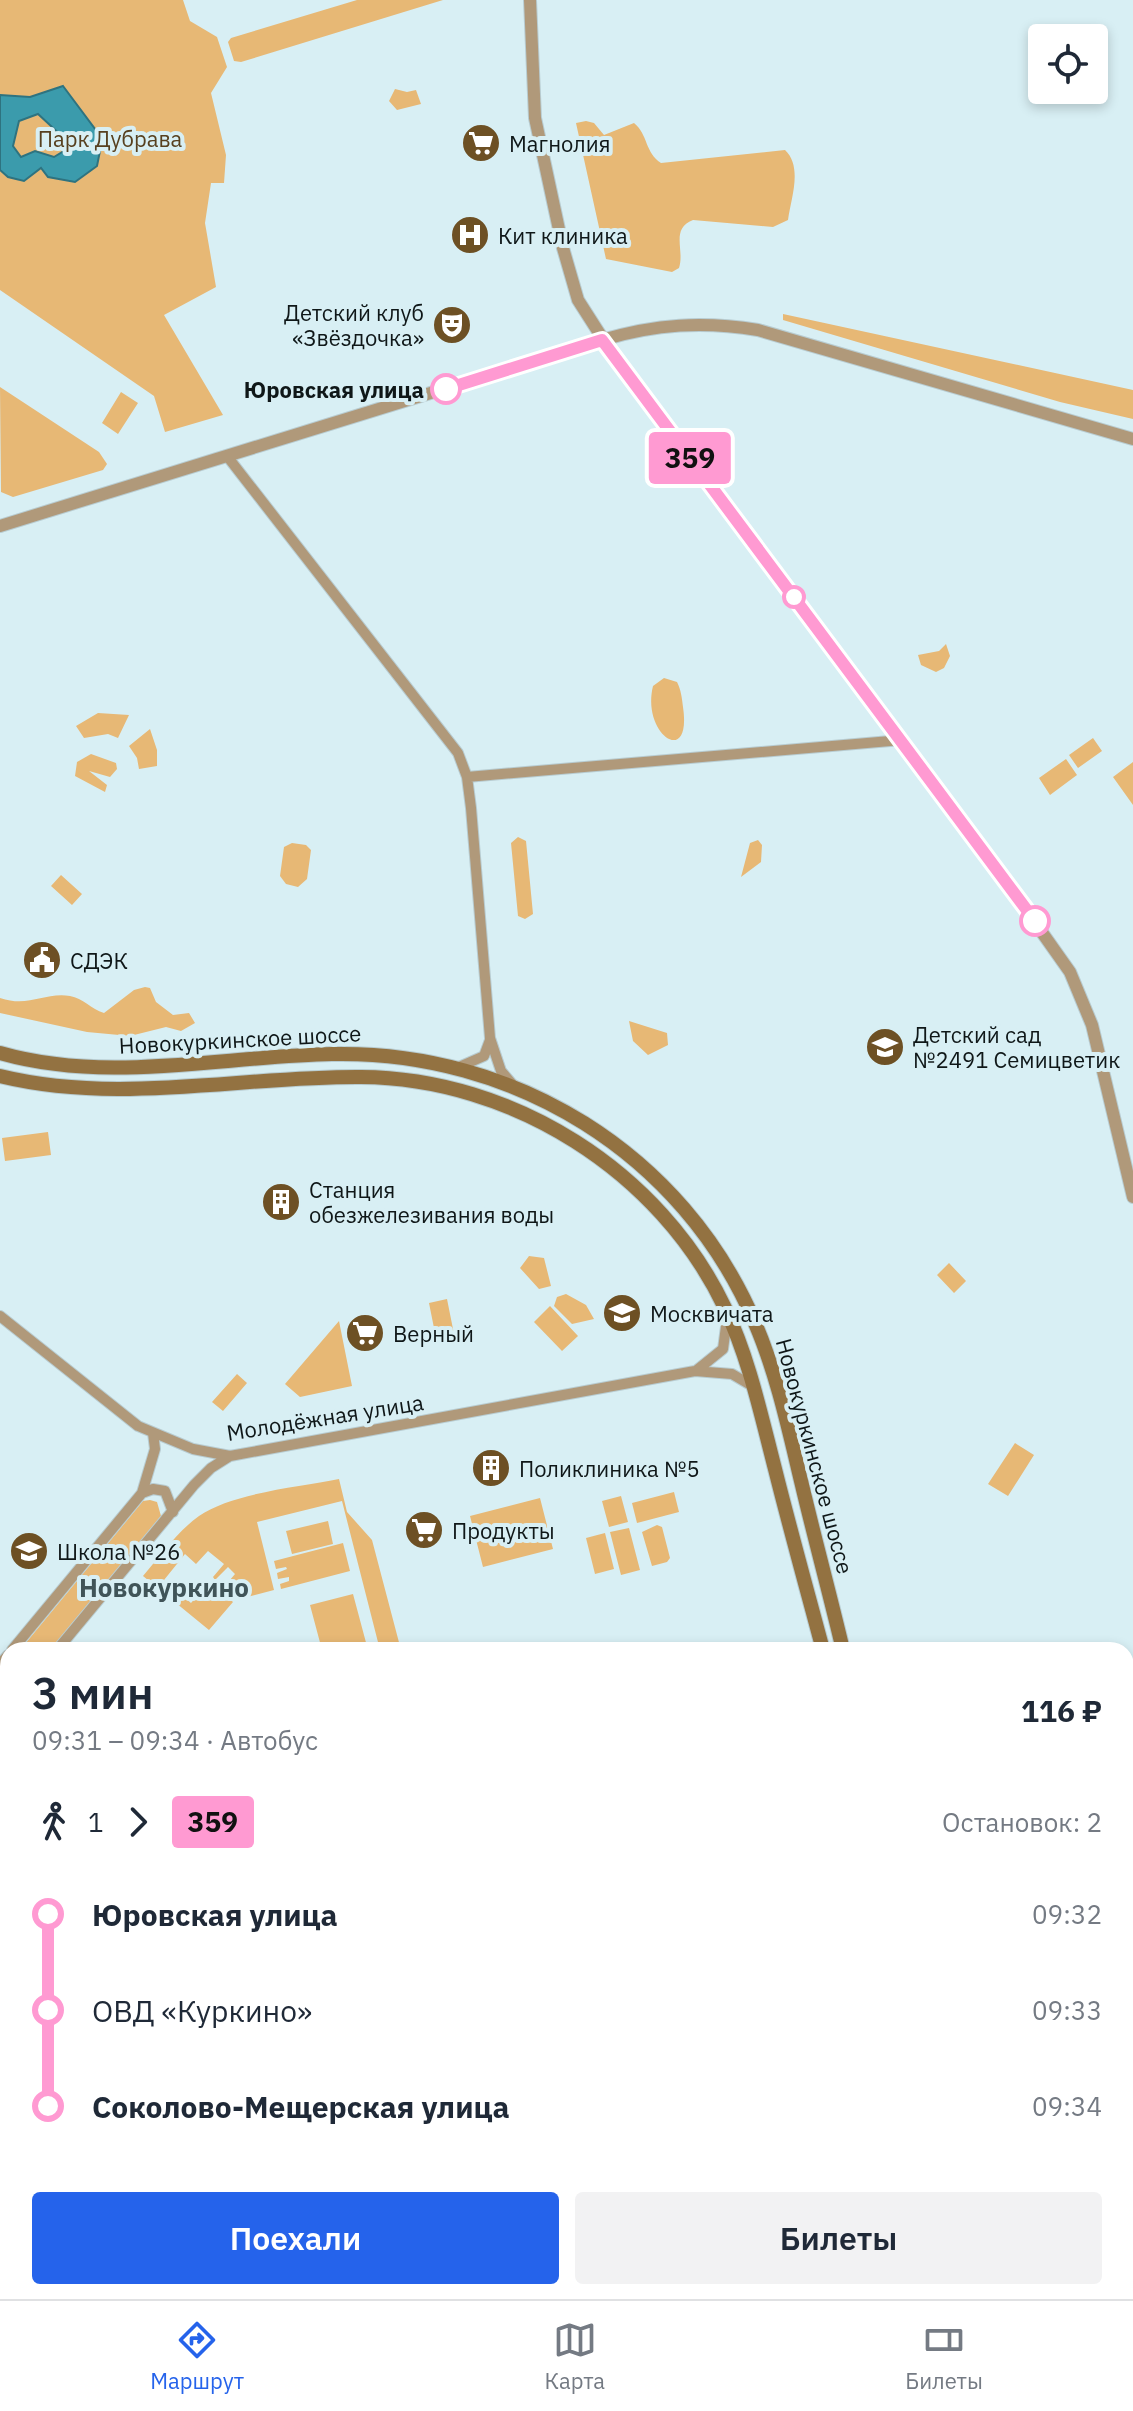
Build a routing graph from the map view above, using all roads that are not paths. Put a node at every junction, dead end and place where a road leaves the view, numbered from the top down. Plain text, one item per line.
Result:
1 (530, 0) edge
2 (602, 340) junction
3 (1133, 439) edge
4 (227, 456) junction
5 (0, 526) edge
6 (902, 740) junction
7 (467, 777) junction
8 (490, 1038) junction
9 (0, 1053) edge
10 (365, 1054) junction
11 (117, 1067) junction
12 (458, 1067) junction
13 (0, 1076) edge
14 (364, 1077) junction
15 (513, 1085) junction
16 (118, 1090) junction
17 (1133, 1197) edge
18 (725, 1308) junction
19 (0, 1316) edge
20 (695, 1371) junction
21 (754, 1388) junction
22 (153, 1433) junction
23 (230, 1456) junction
24 (142, 1493) junction
25 (173, 1512) junction
26 (19, 1642) edge
27 (64, 1642) edge
28 (821, 1642) edge
29 (841, 1642) edge

1 - 2 street
2 - 3 street
2 - 4 street
2 - 6 street
4 - 5 street
4 - 7 street
6 - 7 street
6 - 17 street
7 - 8 street
8 - 12 street
8 - 15 street
9 - 11 main road, Новокуркинское шоссе
10 - 11 main road, Новокуркинское шоссе
10 - 12 main road, Новокуркинское шоссе
10 - 14 street
11 - 16 street
12 - 15 main road, Новокуркинское шоссе
13 - 16 main road, Новокуркинское шоссе
14 - 16 main road, Новокуркинское шоссе
14 - 18 main road, Новокуркинское шоссе
15 - 29 main road, Новокуркинское шоссе
18 - 20 street
18 - 21 main road, Новокуркинское шоссе
19 - 22 street, Молодёжная улица
20 - 21 street, Молодёжная улица
20 - 23 street, Молодёжная улица
21 - 28 main road, Новокуркинское шоссе
22 - 23 street, Молодёжная улица
22 - 24 street
23 - 25 street
24 - 25 street
24 - 26 street
25 - 27 street

